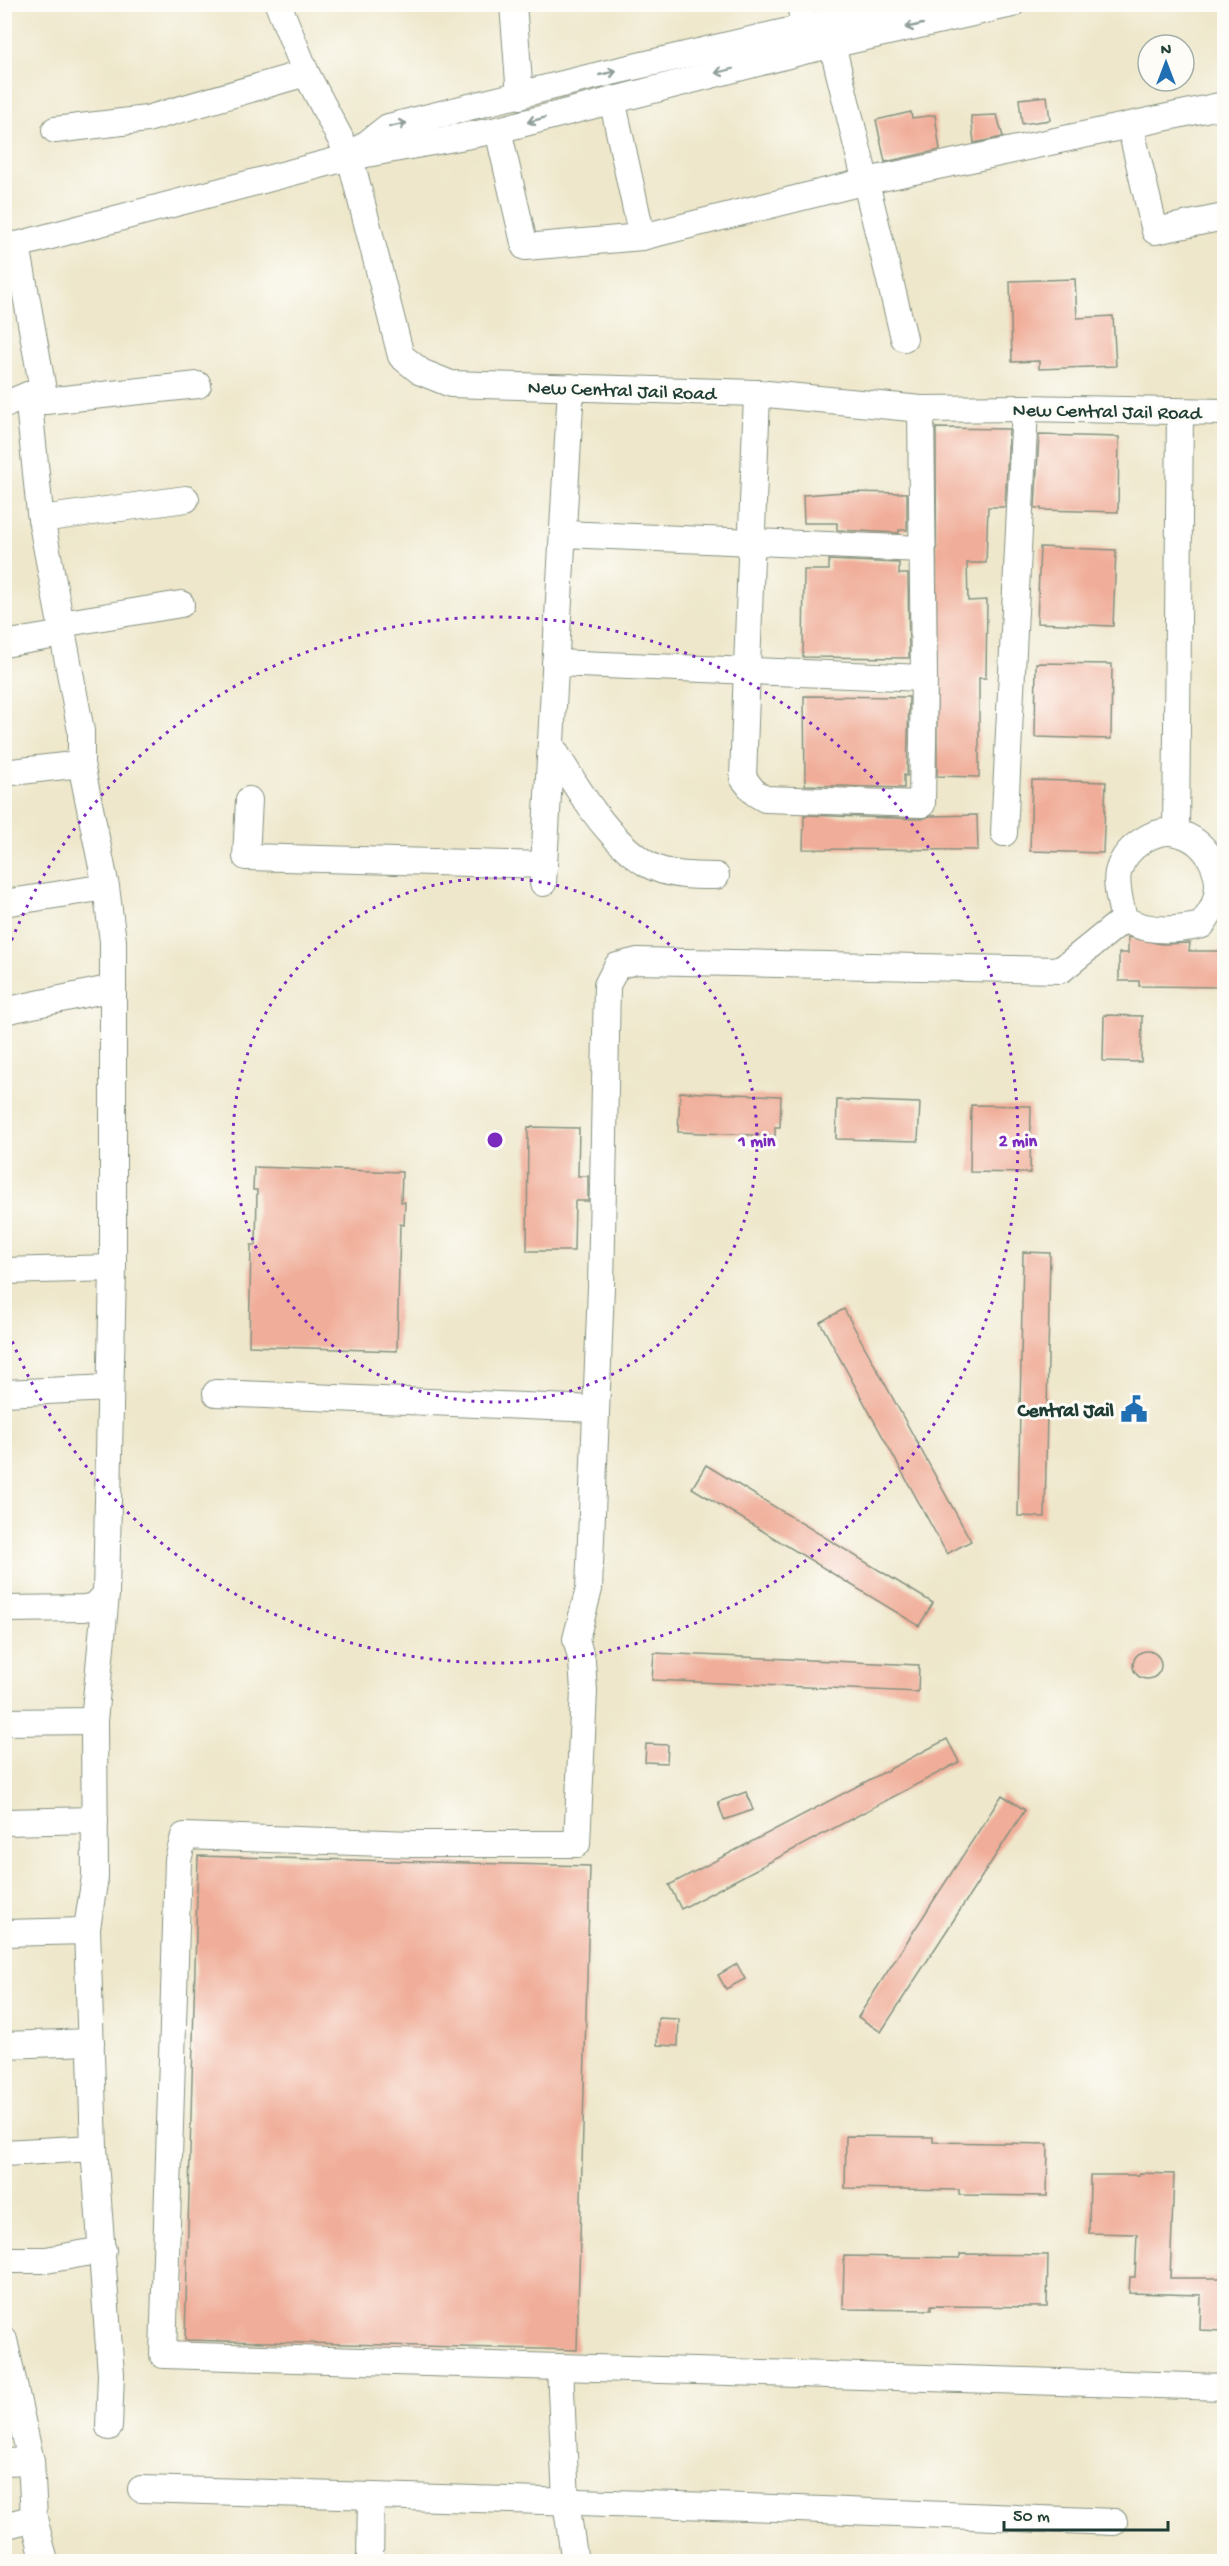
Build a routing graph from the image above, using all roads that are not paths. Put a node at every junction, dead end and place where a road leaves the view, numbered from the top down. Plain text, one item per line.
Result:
1 (278, 4) edge
2 (513, 4) edge
3 (906, 4) edge
4 (1012, 4) edge
5 (811, 32) edge
6 (306, 73) junction
7 (520, 96) junction
8 (612, 99) junction
9 (1224, 105) edge
10 (1130, 125) junction
11 (55, 130) dead end
12 (498, 130) junction
13 (350, 157) junction
14 (867, 181) junction
15 (1224, 217) edge
16 (642, 237) junction
17 (11, 244) edge
18 (904, 338) dead end
19 (198, 385) dead end
20 (572, 387) junction
21 (757, 393) junction
22 (37, 398) junction
23 (4, 405) edge
24 (1025, 408) junction
25 (921, 409) junction
26 (1180, 412) junction
27 (1224, 412) edge
28 (186, 499) dead end
29 (41, 519) junction
30 (563, 534) junction
31 (751, 540) junction
32 (922, 549) junction
33 (181, 604) dead end
34 (62, 629) junction
35 (4, 645) edge
36 (555, 663) junction
37 (747, 670) junction
38 (924, 678) junction
39 (551, 745) junction
40 (81, 764) junction
41 (4, 773) edge
42 (249, 800) dead end
43 (1004, 832) dead end
44 (1176, 832) junction
45 (716, 876) dead end
46 (106, 887) junction
47 (4, 903) edge
48 (1124, 919) junction
49 (1216, 922) edge
50 (113, 988) junction
51 (4, 1011) edge
52 (113, 1268) junction
53 (4, 1271) edge
54 (110, 1388) junction
55 (216, 1393) dead end
56 (4, 1394) edge
57 (596, 1409) junction
58 (106, 1594) junction
59 (4, 1609) edge
60 (94, 1721) junction
61 (4, 1722) edge
62 (95, 1820) junction
63 (4, 1822) edge
64 (87, 1931) junction
65 (4, 1933) edge
66 (91, 2042) junction
67 (4, 2045) edge
68 (94, 2148) junction
69 (4, 2153) edge
70 (103, 2250) junction
71 (4, 2260) edge
72 (6, 2346) edge
73 (560, 2367) junction
74 (1224, 2387) edge
75 (110, 2427) dead end
76 (31, 2461) junction
77 (4, 2462) edge
78 (141, 2489) dead end
79 (371, 2497) junction
80 (566, 2502) junction
81 (34, 2518) junction
82 (1114, 2522) dead end
83 (4, 2526) edge
84 (45, 2562) edge
85 (370, 2562) edge
86 (575, 2562) edge

1 - 6 street, New Central Jail Road
2 - 7 street
3 - 5 street
4 -> 5 street
7 -> 5 street
5 -> 8 street
5 - 14 street
6 - 11 street
6 - 13 street, New Central Jail Road
13 -> 7 street
8 -> 12 street
8 - 16 street
9 - 10 street
10 - 14 street
10 - 15 street
12 - 13 street
12 - 16 street
13 - 17 street
13 - 20 street, New Central Jail Road
14 - 16 street
14 - 18 street
17 - 22 street
19 - 22 street
20 - 21 street, New Central Jail Road
20 - 30 street
21 - 25 street, New Central Jail Road
21 - 31 street
22 - 23 street
22 - 29 street
24 - 25 street, New Central Jail Road
24 - 26 street, New Central Jail Road
24 - 43 street
25 - 32 street
26 - 27 street, New Central Jail Road
26 - 44 street
28 - 29 street
29 - 34 street
30 - 31 street
30 - 36 street
31 - 32 street
31 - 37 street
32 - 38 street
33 - 34 street
34 - 35 street
34 - 40 street
36 - 37 street
36 - 39 street
37 - 38 street
37 - 38 street
39 - 42 street
39 - 45 street
40 - 41 street
40 - 46 street
44 - 48 street
44 - 49 street
46 - 47 street
46 - 50 street
48 - 49 street
48 - 57 street
50 - 51 street
50 - 52 street
52 - 53 street
52 - 54 street
54 - 56 street
54 - 58 street
55 - 57 street
57 - 73 street
58 - 59 street
58 - 60 street
60 - 61 street
60 - 62 street
62 - 63 street
62 - 64 street
64 - 65 street
64 - 66 street
66 - 67 street
66 - 68 street
68 - 69 street
68 - 70 street
70 - 71 street
70 - 75 street
72 - 76 street
73 - 74 street
73 - 80 street
76 - 77 street
76 - 81 street
78 - 79 street
79 - 80 street
79 - 85 street
80 - 82 street
80 - 86 street
81 - 83 street
81 - 84 street

